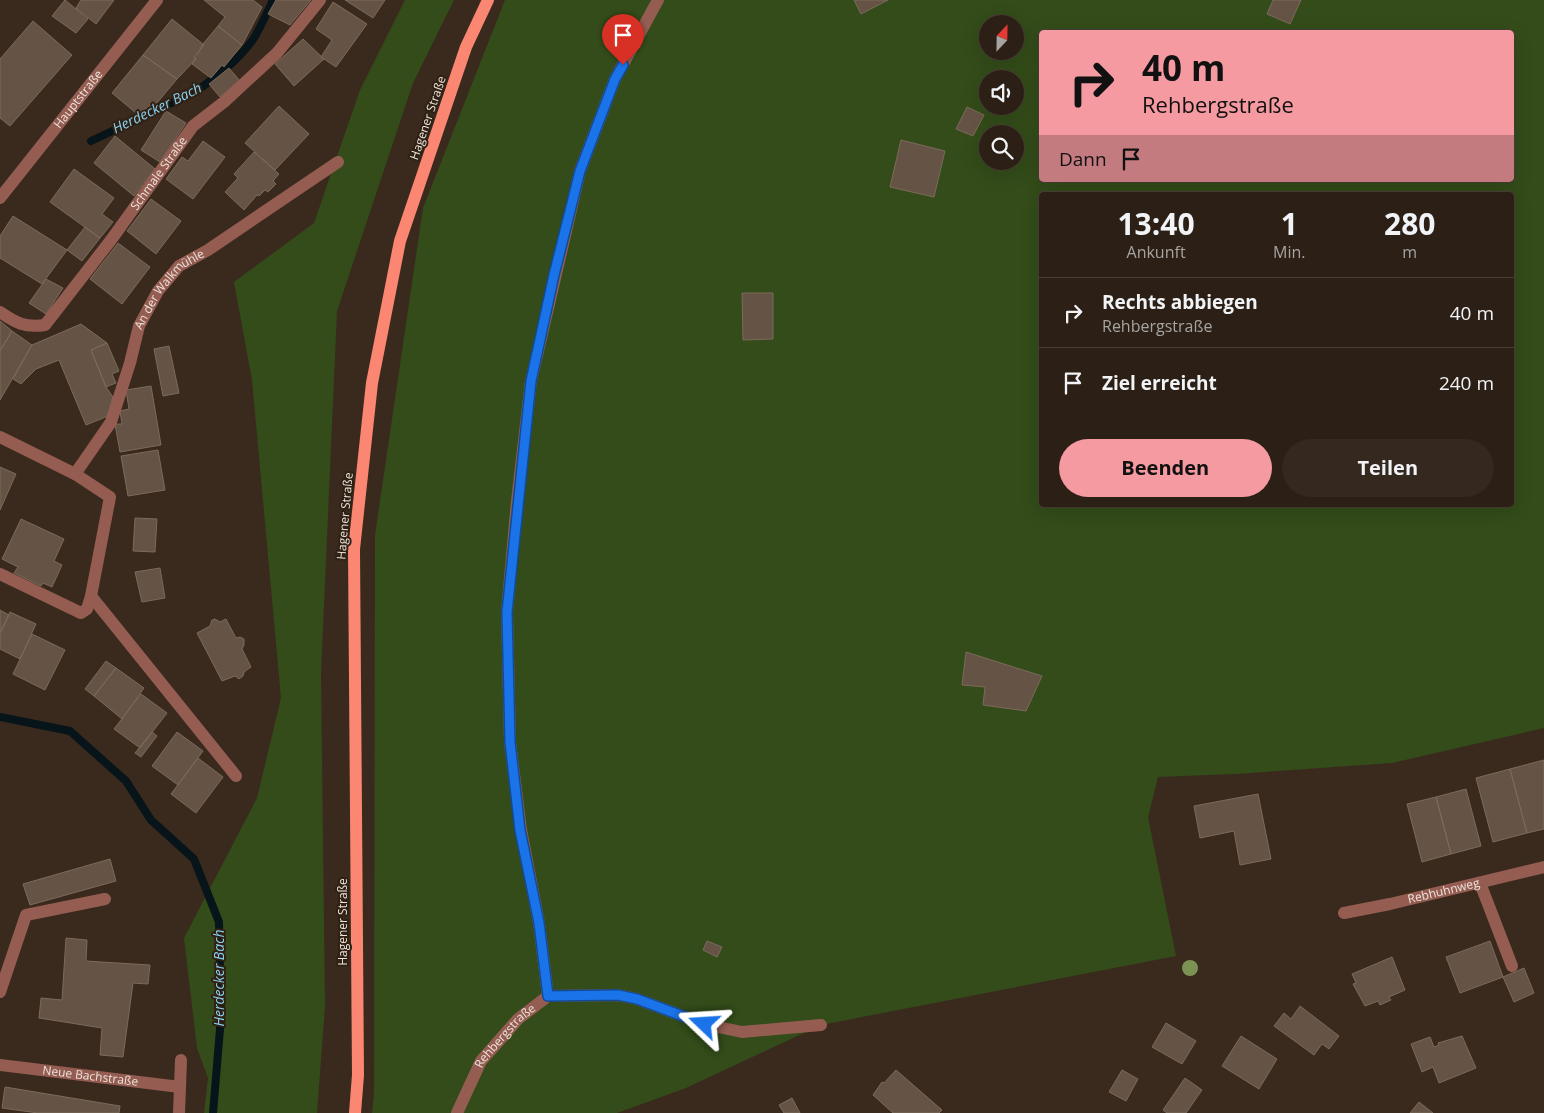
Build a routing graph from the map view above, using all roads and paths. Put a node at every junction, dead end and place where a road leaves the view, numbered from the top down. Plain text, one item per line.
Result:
1 (157, 0) edge
2 (320, 0) edge
3 (488, 0) edge
4 (658, 0) edge
5 (338, 162) dead end
6 (0, 198) edge
7 (0, 312) edge
8 (0, 437) edge
9 (75, 474) junction
10 (0, 574) edge
11 (90, 596) junction
12 (236, 776) dead end
13 (1544, 867) edge
14 (1480, 883) junction
15 (105, 899) dead end
16 (1344, 913) dead end
17 (1512, 966) dead end
18 (0, 992) edge
19 (548, 996) junction
20 (821, 1025) dead end
21 (181, 1060) dead end
22 (0, 1066) edge
23 (180, 1087) junction
24 (179, 1113) edge
25 (355, 1113) edge
26 (457, 1113) edge

1 - 6 street, Hauptstraße
2 - 7 street, Schmale Straße
3 - 25 main road, Hagener Straße
4 - 19 street, Rehbergstraße
5 - 9 street, An der Walkmühle
8 - 9 street
9 - 11 street
10 - 11 street
11 - 12 street
13 - 14 street, Rebhuhnweg
14 - 16 street, Rebhuhnweg
14 - 17 street
15 - 18 street
19 - 20 street
19 - 26 street, Rehbergstraße
21 - 23 street
22 - 23 street, Neue Bachstraße
23 - 24 street

